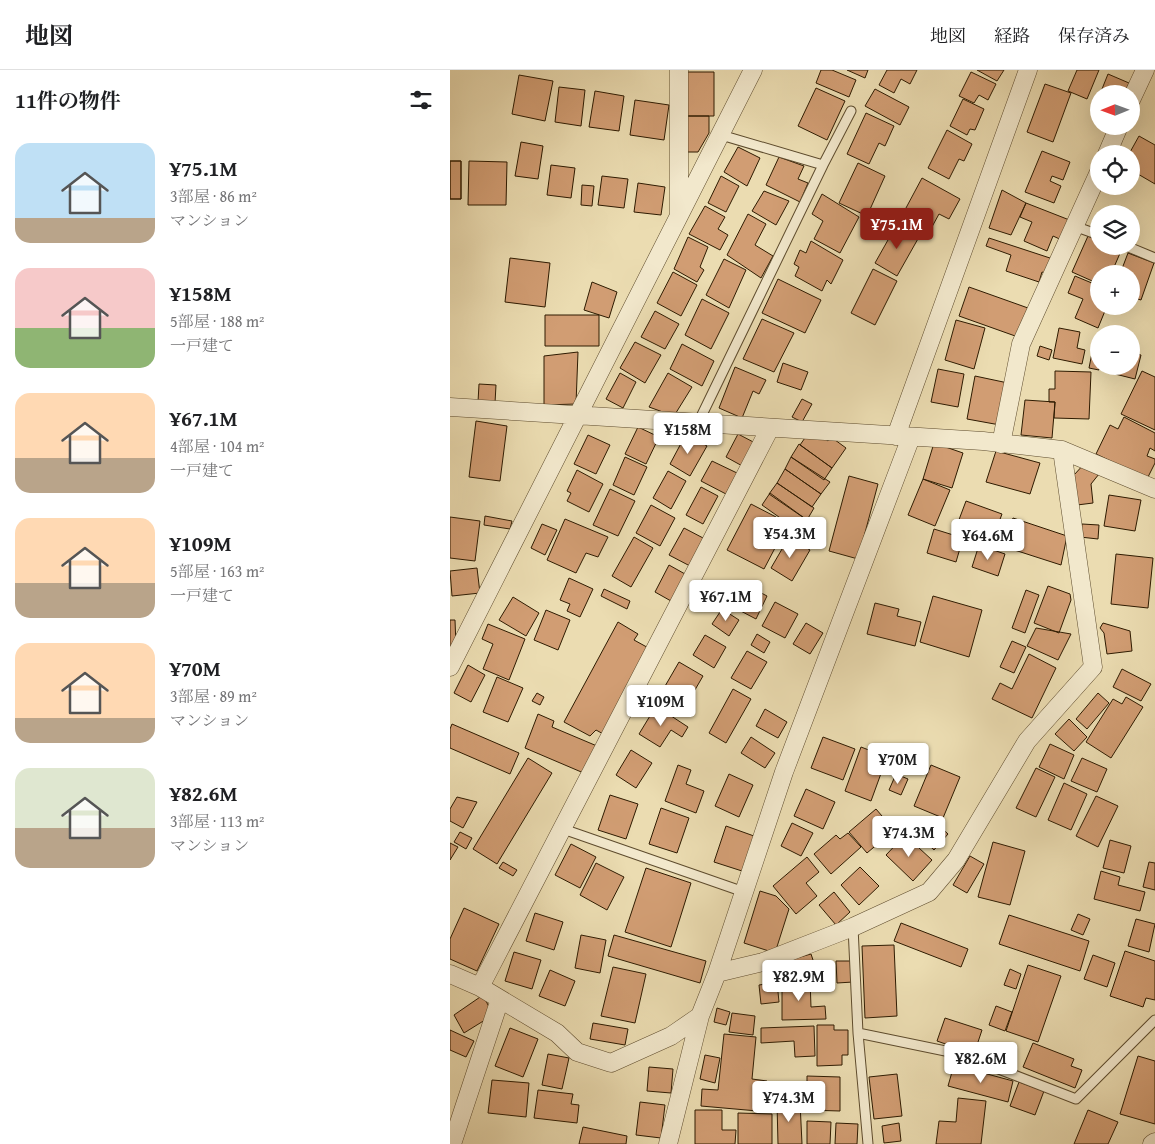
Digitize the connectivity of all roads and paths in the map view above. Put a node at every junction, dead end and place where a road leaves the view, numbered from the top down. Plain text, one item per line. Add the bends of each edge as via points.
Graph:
1 (679, 70) edge
2 (753, 70) edge
3 (1028, 70) edge
4 (1145, 70) edge
5 (1138, 85) edge
6 (851, 111) dead end
7 (721, 135) junction
8 (823, 165) junction
9 (1090, 191) edge
10 (679, 218) junction
11 (1074, 226) junction
12 (1090, 232) edge
13 (1140, 252) edge
14 (1155, 258) edge
15 (450, 407) edge
16 (578, 415) junction
17 (698, 424) junction
18 (770, 428) junction
19 (903, 437) junction
20 (1001, 444) junction
21 (1062, 450) junction
22 (1155, 489) edge
23 (450, 667) edge
24 (563, 829) junction
25 (744, 892) junction
26 (853, 927) junction
27 (716, 973) junction
28 (450, 974) edge
29 (480, 987) junction
30 (500, 999) junction
31 (700, 1016) junction
32 (1155, 1020) edge
33 (858, 1033) junction
34 (1155, 1142) edge
35 (452, 1144) edge
36 (668, 1144) edge
37 (868, 1144) edge
38 (1152, 1144) edge

1 - 10 street
2 - 7 street
3 - 19 street
4 - 5 street
6 - 8 lane
7 - 8 lane
7 - 10 street
8 - 17 lane
9 - 11 street
10 - 16 street
11 - 12 lane
11 - 20 street via 1021,344
13 - 14 lane
15 - 16 street
16 - 17 street
16 - 23 street
17 - 18 street
18 - 19 street
18 - 24 street
19 - 20 street
19 - 25 street
20 - 21 street
21 - 22 street
21 - 26 street via 1093,667 1027,741 956,860 929,892
24 - 25 lane
24 - 29 street
25 - 27 street
26 - 27 street via 762,962
26 - 33 lane
27 - 31 street
28 - 29 street
29 - 30 street
30 - 31 street via 557,1032 577,1052 611,1062 671,1036
30 - 35 street
31 - 36 street
32 - 33 lane via 1076,1099 960,1054
33 - 37 lane
34 - 38 street

